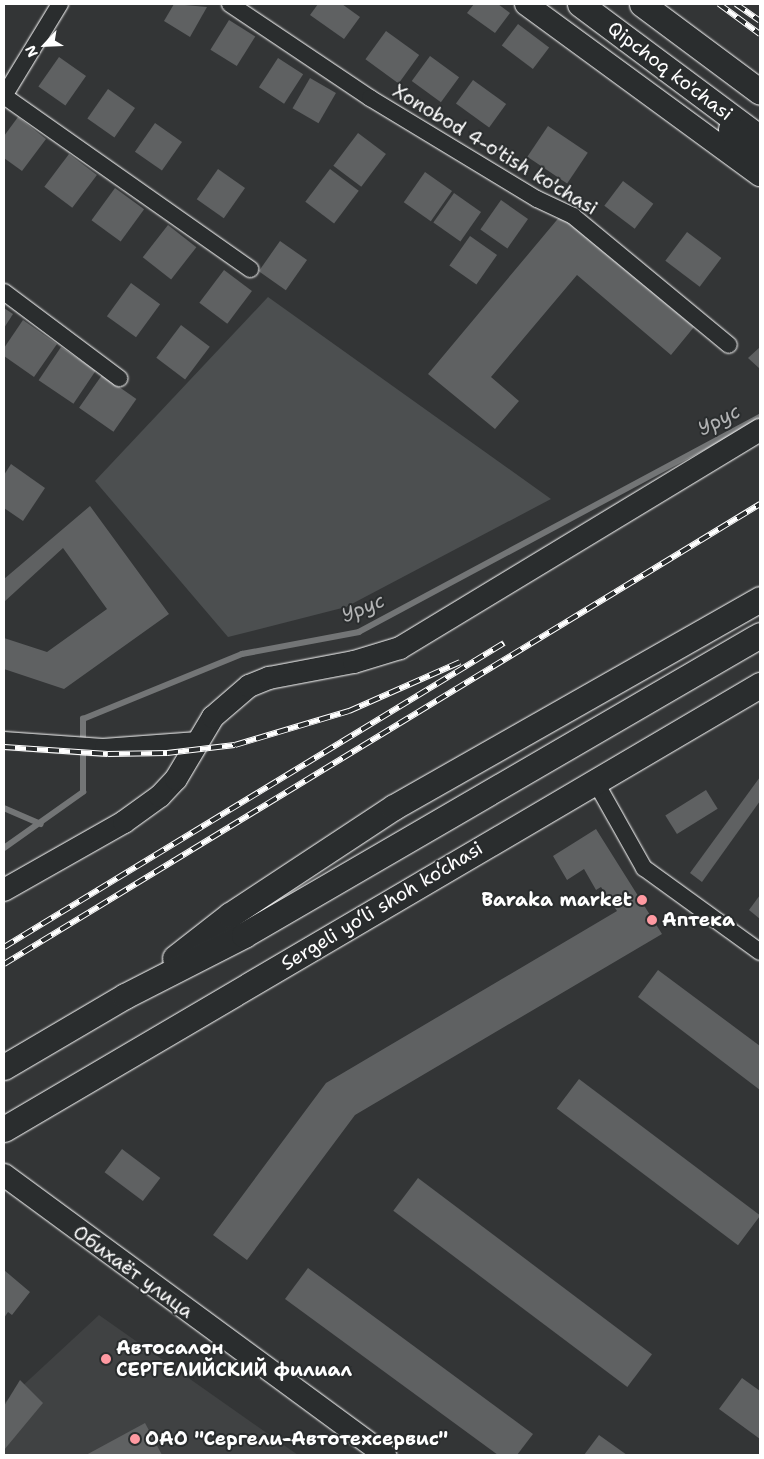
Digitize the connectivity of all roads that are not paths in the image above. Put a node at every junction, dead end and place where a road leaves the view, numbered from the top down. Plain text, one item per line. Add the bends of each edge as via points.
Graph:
1 (60, 4) edge
2 (230, 4) edge
3 (526, 4) edge
4 (580, 4) edge
5 (642, 4) edge
6 (760, 92) edge
7 (699, 94) junction
8 (4, 96) edge
9 (760, 138) edge
10 (760, 161) edge
11 (760, 175) edge
12 (250, 269) dead end
13 (4, 292) edge
14 (729, 345) dead end
15 (119, 378) dead end
16 (760, 430) edge
17 (760, 599) edge
18 (760, 635) edge
19 (760, 684) edge
20 (4, 740) edge
21 (198, 740) junction
22 (595, 780) junction
23 (4, 890) edge
24 (760, 952) edge
25 (125, 996) junction
26 (4, 1066) edge
27 (4, 1129) edge
28 (4, 1175) edge
29 (385, 1455) edge

1 - 8 street
2 - 14 street, Xonobod 4-o'tish ko'chasi via 370,98 537,199 573,216
3 - 11 street
4 - 7 main road, Qipchoq ko'chasi
5 - 6 main road, Qipchoq ko'chasi
7 - 9 main road, Qipchoq ko'chasi
7 - 10 main road
8 - 12 street
13 - 15 street
16 - 21 street via 400,648 362,660 269,678 249,686 223,706
17 - 25 main road via 394,807 230,915
18 - 25 main road via 244,935
19 - 22 main road, Sergeli yo‘li shoh ko‘chasi
20 - 21 street via 53,746 103,747
21 - 23 street via 176,779 142,810
22 - 24 street via 644,868
22 - 27 main road, Sergeli yo‘li shoh ko‘chasi
25 - 26 main road
28 - 29 street, Обихаёт улица

